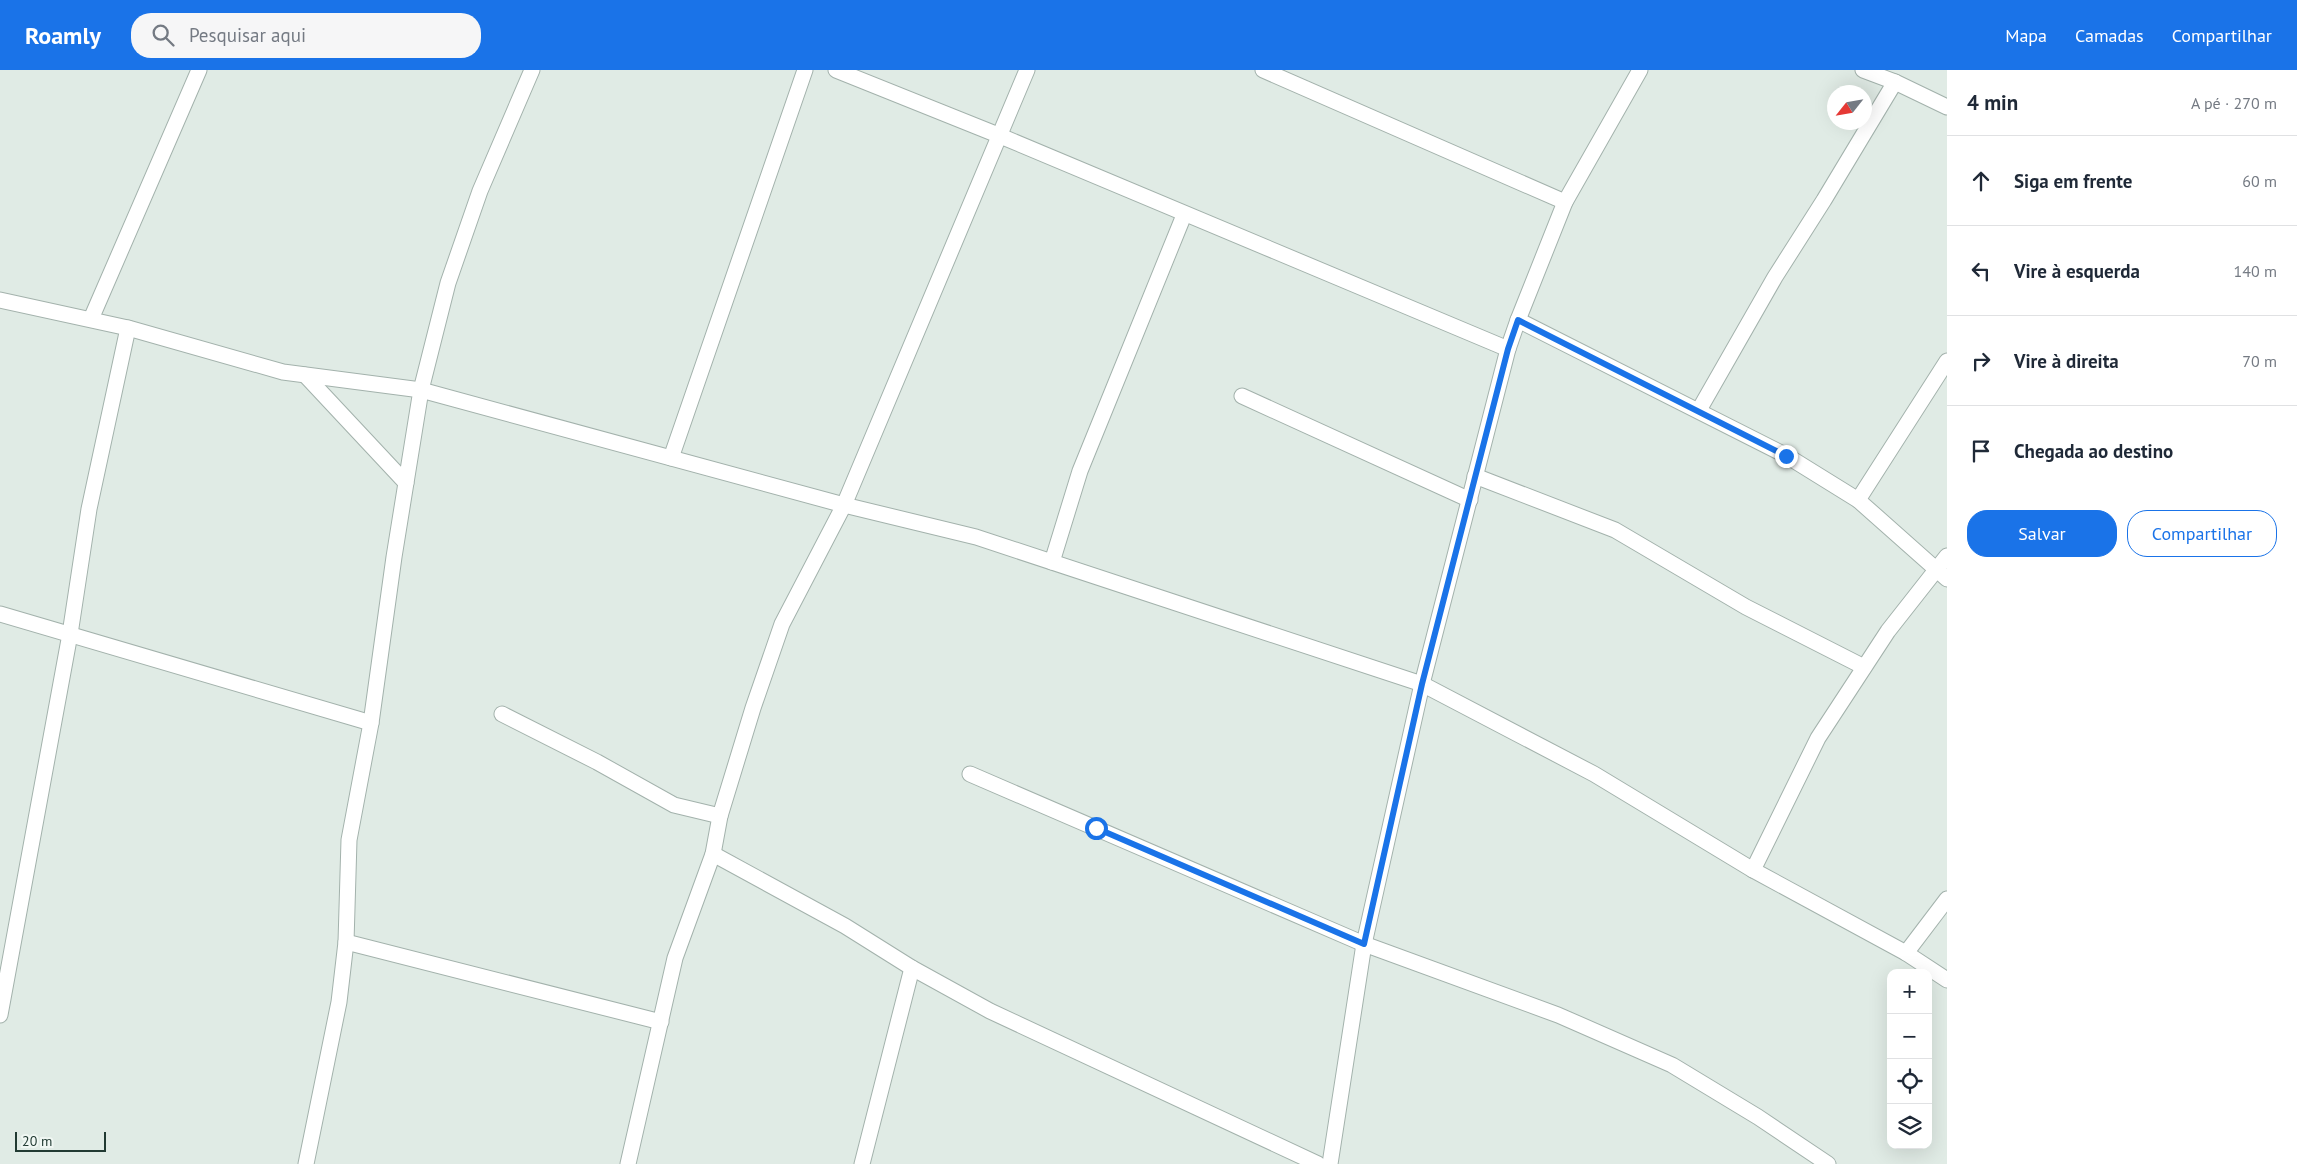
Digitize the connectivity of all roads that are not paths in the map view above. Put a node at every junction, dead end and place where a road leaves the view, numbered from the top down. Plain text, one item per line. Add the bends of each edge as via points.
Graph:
1 (200, 70) edge
2 (532, 70) edge
3 (805, 70) edge
4 (836, 70) edge
5 (1026, 70) edge
6 (1263, 70) edge
7 (1640, 70) edge
8 (1863, 70) edge
9 (1895, 82) junction
10 (1947, 106) edge
11 (998, 135) junction
12 (1566, 202) junction
13 (1184, 215) junction
14 (0, 300) edge
15 (91, 320) junction
16 (1518, 320) junction
17 (128, 328) junction
18 (1508, 349) junction
19 (1947, 361) edge
20 (305, 375) junction
21 (421, 390) junction
22 (1242, 396) dead end
23 (1699, 410) junction
24 (671, 458) junction
25 (1476, 476) junction
26 (406, 483) junction
27 (1470, 500) junction
28 (1858, 500) junction
29 (844, 505) junction
30 (1947, 556) edge
31 (1052, 562) junction
32 (1942, 574) edge
33 (0, 614) edge
34 (70, 634) junction
35 (1864, 667) junction
36 (1422, 684) junction
37 (502, 714) dead end
38 (371, 723) junction
39 (970, 774) dead end
40 (720, 816) junction
41 (713, 854) junction
42 (1753, 870) junction
43 (1947, 899) edge
44 (346, 942) junction
45 (1364, 944) junction
46 (1906, 953) junction
47 (912, 968) junction
48 (1947, 980) edge
49 (0, 1015) edge
50 (661, 1022) junction
51 (1813, 1159) edge
52 (306, 1164) edge
53 (628, 1164) edge
54 (862, 1164) edge
55 (1318, 1164) edge
56 (1330, 1164) edge
57 (1828, 1164) edge

1 - 15 street
2 - 21 street via 480,191 448,283
3 - 24 street
4 - 11 street
5 - 11 street
6 - 12 street
7 - 12 street
8 - 9 street
9 - 10 street
9 - 23 street via 1775,277
11 - 13 street
11 - 29 street
12 - 16 street
13 - 18 street
13 - 31 street via 1080,471
14 - 15 street
15 - 17 street
16 - 18 street
16 - 23 street
17 - 20 street via 283,372
17 - 34 street via 89,509
18 - 25 street
19 - 28 street
20 - 21 street
20 - 26 street
21 - 24 street
21 - 26 street
22 - 27 street
23 - 28 street via 1786,456
24 - 29 street
25 - 27 street
25 - 35 street via 1615,530 1746,607
26 - 38 street
27 - 36 street
28 - 32 street
29 - 31 street via 976,537
29 - 40 street via 782,624
30 - 32 street
31 - 36 street
32 - 35 street via 1888,631
33 - 34 street
34 - 38 street
34 - 49 street
35 - 42 street via 1818,738
36 - 42 street via 1594,774
36 - 45 street
37 - 40 street via 674,805
38 - 44 street via 349,840
39 - 45 street
40 - 41 street
41 - 47 street via 846,926
41 - 50 street via 675,958
42 - 46 street
43 - 46 street
44 - 50 street
44 - 52 street via 339,1002
45 - 51 street via 1558,1015 1672,1065
45 - 56 street
46 - 48 street
47 - 54 street
47 - 55 street via 990,1011
50 - 53 street
51 - 57 street

